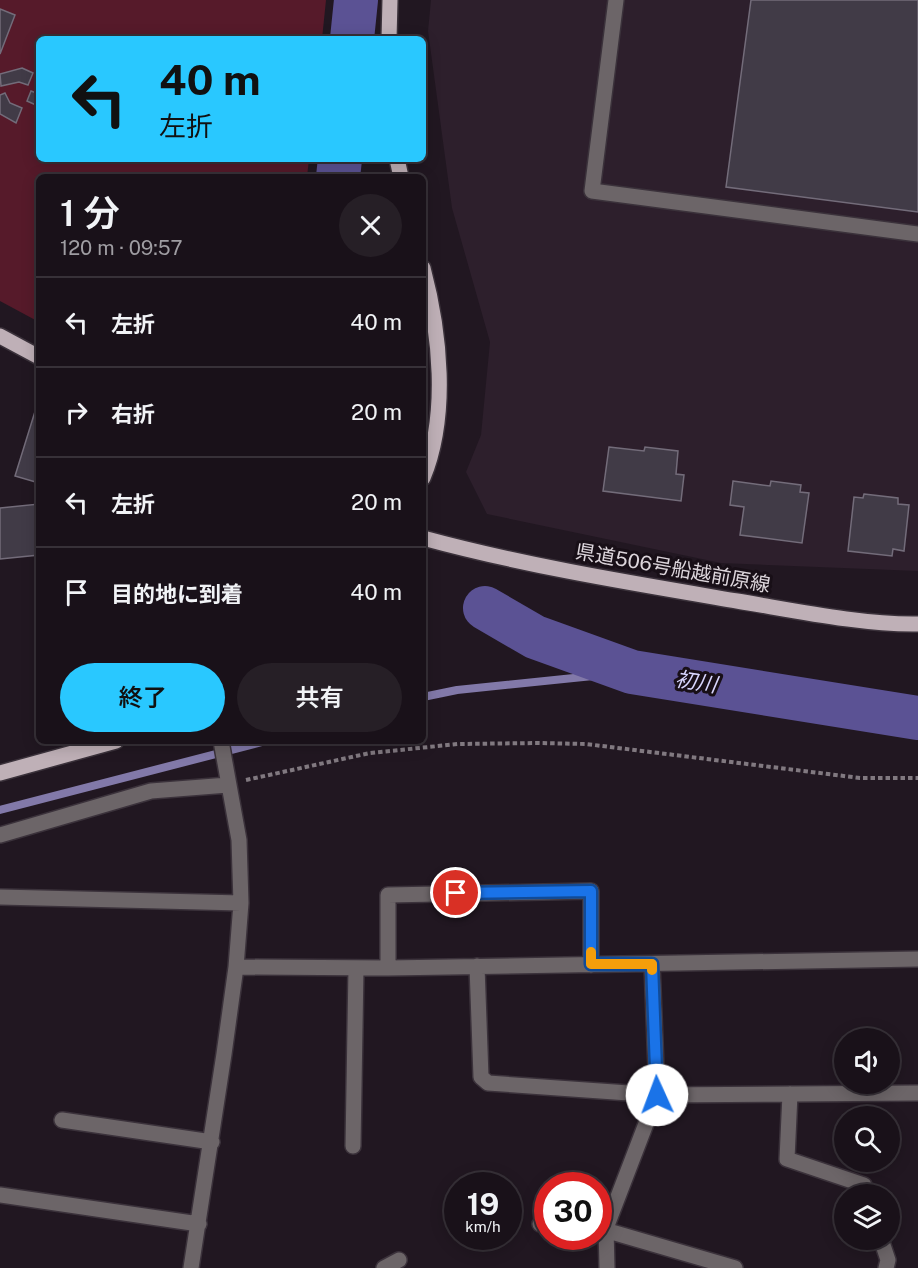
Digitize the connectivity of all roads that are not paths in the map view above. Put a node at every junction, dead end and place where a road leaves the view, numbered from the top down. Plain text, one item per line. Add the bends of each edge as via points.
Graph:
1 (390, 0) edge
2 (616, 0) edge
3 (389, 36) edge
4 (918, 234) edge
5 (426, 279) edge
6 (0, 336) edge
7 (36, 355) edge
8 (426, 465) edge
9 (426, 539) edge
10 (918, 624) edge
11 (105, 744) edge
12 (220, 744) edge
13 (0, 773) edge
14 (226, 780) junction
15 (0, 835) edge
16 (0, 897) edge
17 (241, 903) junction
18 (918, 958) edge
19 (591, 964) junction
20 (652, 964) junction
21 (477, 966) junction
22 (236, 967) junction
23 (356, 968) junction
24 (388, 968) junction
25 (918, 1093) edge
26 (790, 1094) junction
27 (657, 1095) junction
28 (62, 1120) dead end
29 (212, 1142) junction
30 (353, 1146) dead end
31 (861, 1184) edge
32 (0, 1195) edge
33 (612, 1204) edge
34 (199, 1224) junction
35 (612, 1231) edge
36 (605, 1250) edge
37 (885, 1250) edge
38 (399, 1260) dead end
39 (191, 1268) edge
40 (384, 1268) edge
41 (607, 1268) edge
42 (735, 1268) edge
43 (886, 1268) edge

1 - 3 main road
2 - 4 street via 592,191
5 - 8 main road via 439,351 438,413
6 - 7 main road
9 - 10 main road, 県道506号船越前原線 via 529,565 620,581 804,612
11 - 13 main road
12 - 14 street
14 - 15 street via 152,791
14 - 17 street via 239,840
16 - 17 street
17 - 22 street
18 - 20 street
19 - 20 street
19 - 21 street
19 - 24 street via 591,891 388,895
20 - 27 street
21 - 24 street
21 - 27 street via 481,1077 488,1083
22 - 23 street
22 - 29 street
23 - 24 street
23 - 30 street
25 - 26 street
26 - 27 street
26 - 31 street via 787,1159
27 - 33 street
28 - 29 street
29 - 34 street
32 - 34 street
34 - 39 street
35 - 42 street
36 - 41 street
37 - 43 street
38 - 40 street

